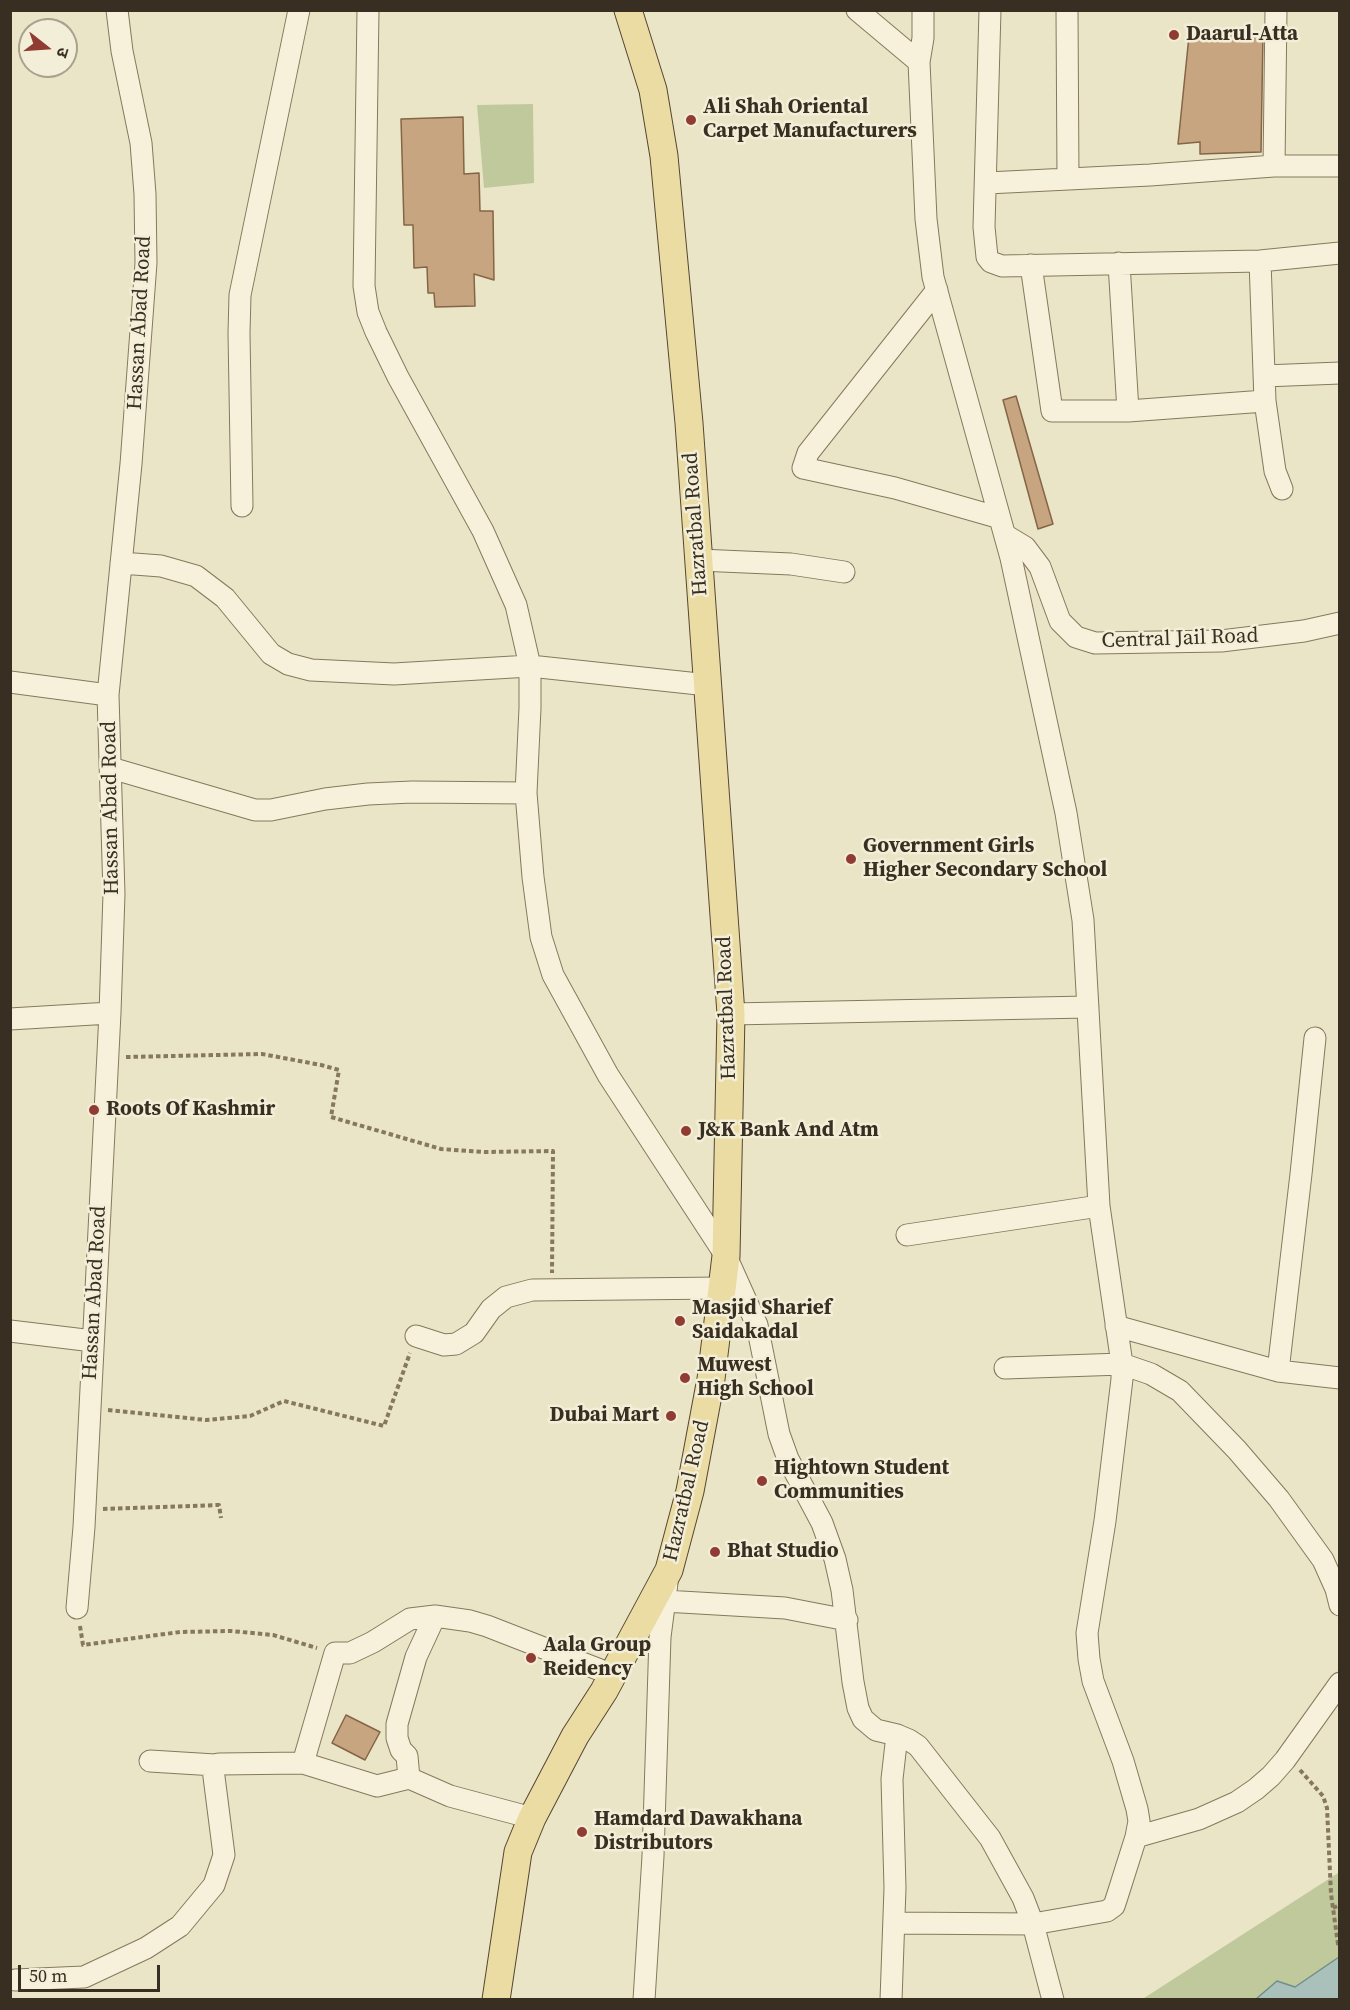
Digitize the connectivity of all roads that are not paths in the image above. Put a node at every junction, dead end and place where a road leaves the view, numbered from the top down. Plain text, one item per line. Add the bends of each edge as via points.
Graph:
1 (117, 10) edge
2 (299, 10) edge
3 (368, 10) edge
4 (628, 10) edge
5 (857, 10) edge
6 (923, 10) edge
7 (990, 10) edge
8 (1067, 10) edge
9 (1276, 10) edge
10 (919, 62) junction
11 (1275, 166) junction
12 (1340, 166) edge
13 (1068, 179) junction
14 (987, 183) junction
15 (1340, 253) edge
16 (1260, 261) junction
17 (1119, 263) junction
18 (1031, 265) junction
19 (937, 290) junction
20 (1340, 374) edge
21 (1264, 375) junction
22 (1265, 401) junction
23 (1128, 411) junction
24 (1282, 489) dead end
25 (242, 506) dead end
26 (1003, 526) junction
27 (699, 560) junction
28 (121, 563) junction
29 (844, 572) dead end
30 (1340, 623) edge
31 (530, 666) junction
32 (10, 682) edge
33 (708, 685) junction
34 (108, 695) junction
35 (111, 768) junction
36 (526, 793) junction
37 (1088, 1007) junction
38 (110, 1012) junction
39 (731, 1014) junction
40 (10, 1019) edge
41 (1314, 1038) dead end
42 (1099, 1206) junction
43 (907, 1235) dead end
44 (726, 1256) junction
45 (722, 1288) junction
46 (1116, 1326) junction
47 (10, 1332) edge
48 (416, 1336) road end
49 (93, 1341) junction
50 (1122, 1364) junction
51 (1005, 1368) dead end
52 (1278, 1371) junction
53 (1340, 1378) edge
54 (669, 1570) junction
55 (664, 1601) junction
56 (1340, 1605) edge
57 (77, 1608) road end
58 (435, 1616) junction
59 (847, 1620) junction
60 (613, 1676) junction
61 (1340, 1683) edge
62 (897, 1735) junction
63 (150, 1761) dead end
64 (303, 1763) junction
65 (216, 1765) junction
66 (409, 1778) junction
67 (532, 1818) junction
68 (1136, 1837) junction
69 (894, 1923) junction
70 (1033, 1924) junction
71 (15, 1980) dead end
72 (496, 2000) edge
73 (644, 2000) edge
74 (891, 2000) edge
75 (1053, 2000) edge

1 - 28 street, Hassan Abad Road via 141,143 146,263
2 - 25 street via 240,295
3 - 31 street via 364,286 368,312 398,377 483,531 516,605
4 - 27 main road, Hazratbal Road via 652,90 664,156
5 - 10 street
6 - 10 street
7 - 14 street
8 - 13 street
9 - 11 street
10 - 19 street via 926,219
11 - 12 street
11 - 13 street
13 - 14 street
14 - 18 street via 987,256 1002,266
15 - 16 street
16 - 17 street
16 - 21 street
17 - 18 street
17 - 23 street
18 - 23 street via 1052,411
19 - 26 street
19 - 26 street, Central Jail Road via 797,468 895,488
20 - 21 street
21 - 22 street
22 - 23 street
22 - 24 street via 1275,471
26 - 30 street, Central Jail Road via 1040,567 1060,621 1076,637 1095,643 1221,641
26 - 37 street via 1066,813 1083,920
27 - 29 street via 791,564
27 - 33 main road, Hazratbal Road
28 - 31 street via 161,566 195,576 225,598 271,654 311,670 394,674
28 - 34 street, Hassan Abad Road
31 - 33 street
31 - 36 street
32 - 34 street
33 - 39 main road, Hazratbal Road
34 - 35 street, Hassan Abad Road
35 - 36 street via 255,810 368,794
35 - 38 street, Hassan Abad Road via 114,894
36 - 44 street via 538,913 553,975 608,1075
37 - 39 street
37 - 42 street
38 - 40 street
38 - 49 street, Hassan Abad Road
39 - 44 main road, Hazratbal Road
41 - 52 street
42 - 43 street
42 - 46 street
44 - 45 main road, Hazratbal Road
44 - 59 street via 757,1325 778,1434 822,1523 835,1559
45 - 48 street via 532,1290 506,1296 474,1333 456,1344 444,1345
45 - 54 main road, Hazratbal Road via 711,1379 690,1491
46 - 50 street
46 - 52 street
47 - 49 street
49 - 57 street, Hassan Abad Road
50 - 51 street
50 - 56 street via 1151,1374 1180,1391 1237,1450 1323,1560
50 - 68 street via 1105,1521 1087,1633 1093,1681 1137,1809
52 - 53 street
54 - 55 street
54 - 60 main road, Hazratbal Road
55 - 59 street via 785,1608
55 - 73 street
58 - 60 street via 487,1626
58 - 64 street via 410,1619 350,1653 335,1653
58 - 66 street via 416,1657 397,1724 397,1738 407,1756
59 - 62 street via 858,1708 870,1726
60 - 67 main road, Hazratbal Road via 575,1736
61 - 68 street via 1285,1760 1237,1802 1199,1819
62 - 69 street via 892,1779
62 - 70 street via 918,1746 990,1839
63 - 65 street
64 - 65 street
64 - 66 street via 377,1786
65 - 71 street via 213,1769 224,1855 221,1869 214,1885 180,1926 147,1948 84,1977
66 - 67 street via 450,1796
67 - 72 main road, Hazratbal Road via 518,1852
68 - 70 street via 1114,1906 1107,1911
69 - 70 street
69 - 74 street
70 - 75 street

